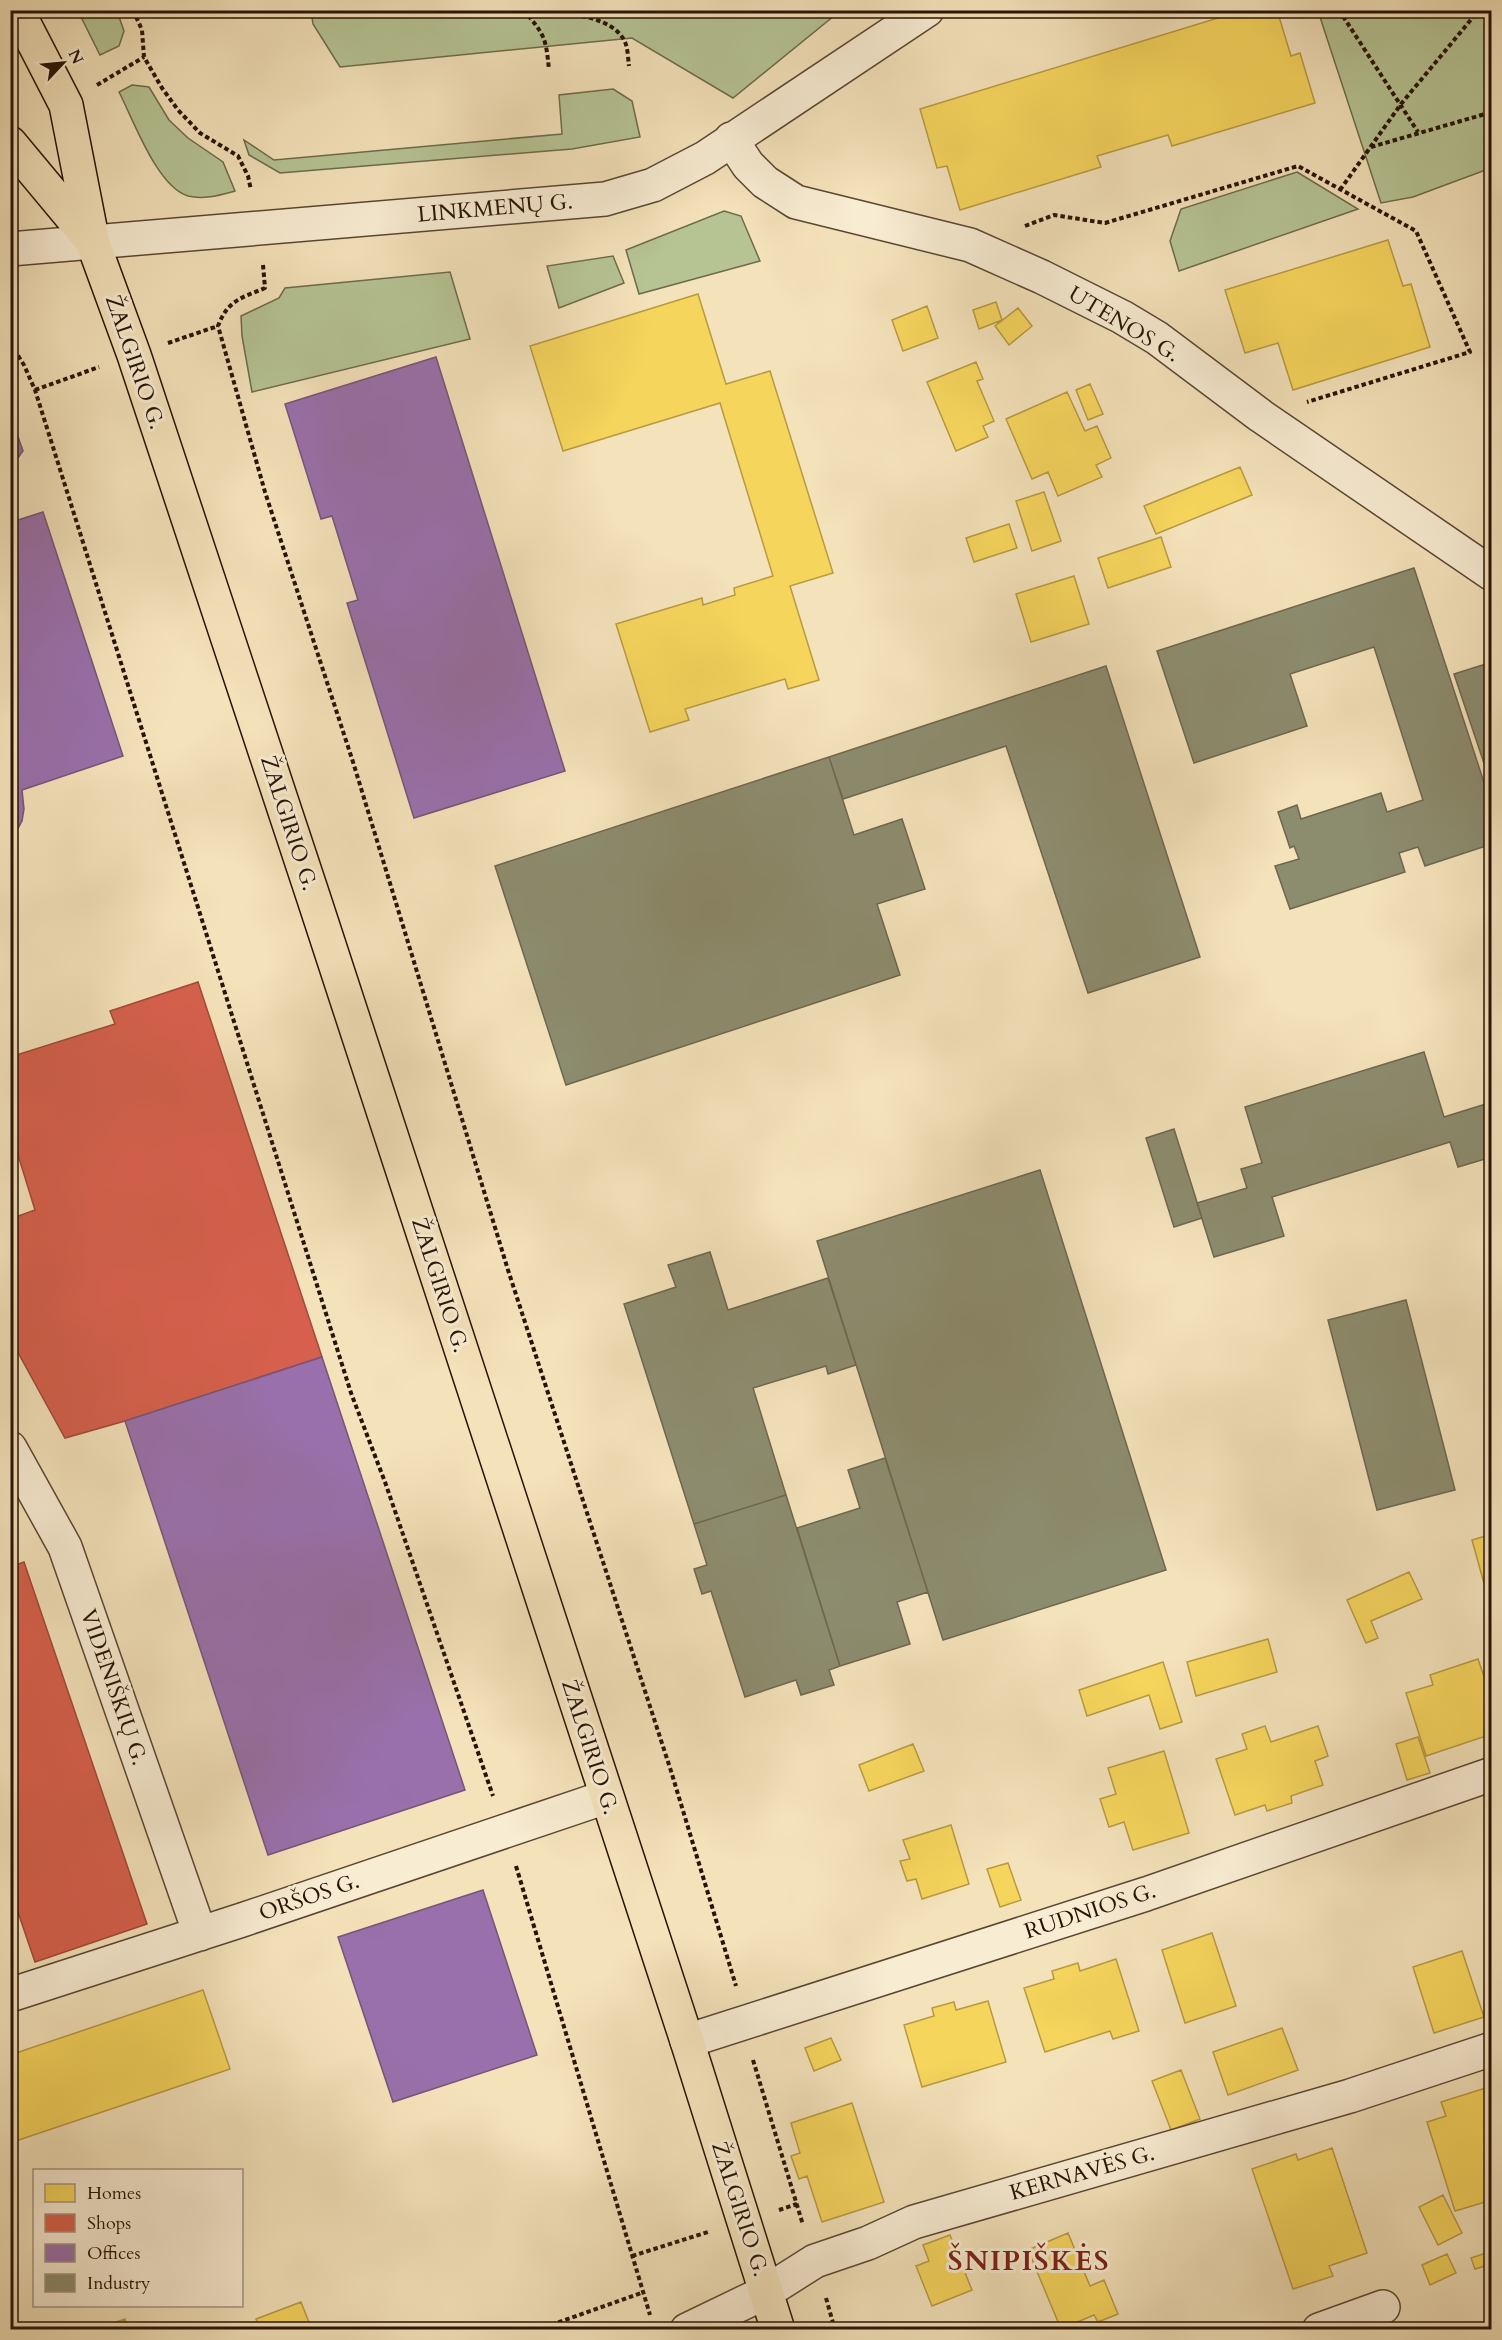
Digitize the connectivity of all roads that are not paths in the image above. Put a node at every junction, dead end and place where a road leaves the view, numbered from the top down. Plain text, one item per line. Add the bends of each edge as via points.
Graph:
1 (17, 10) edge
2 (927, 10) edge
3 (731, 140) junction
4 (10, 143) edge
5 (93, 243) junction
6 (10, 249) edge
7 (1491, 574) edge
8 (10, 1448) edge
9 (1491, 1774) edge
10 (606, 1797) junction
11 (200, 1934) junction
12 (10, 1995) edge
13 (687, 2041) junction
14 (1491, 2049) edge
15 (766, 2292) junction
16 (1383, 2307) dead end
17 (687, 2330) edge
18 (778, 2330) edge
19 (1319, 2330) edge

1 - 5 main road, ŽALGIRIO G. via 66,105
2 - 3 street, LINKMENŲ G.
3 - 5 street, LINKMENŲ G. via 653,185 605,199
3 - 7 street, UTENOS G. via 765,182 796,202 970,245 1130,322
4 - 5 main road, ŽALGIRIO G.
5 - 6 street, LINKMENŲ G.
5 - 10 main road, ŽALGIRIO G. via 134,355
8 - 11 street, VIDENIŠKIŲ G. via 65,1547
9 - 13 street, RUDNIOS G. via 1146,1894
10 - 11 street, ORŠOS G.
10 - 13 main road, ŽALGIRIO G.
11 - 12 street, ORŠOS G.
13 - 15 main road, ŽALGIRIO G.
14 - 15 street, KERNAVĖS G. via 1350,2096 914,2222 815,2261
15 - 17 street, KERNAVĖS G.
15 - 18 main road, ŽALGIRIO G.
16 - 19 street

